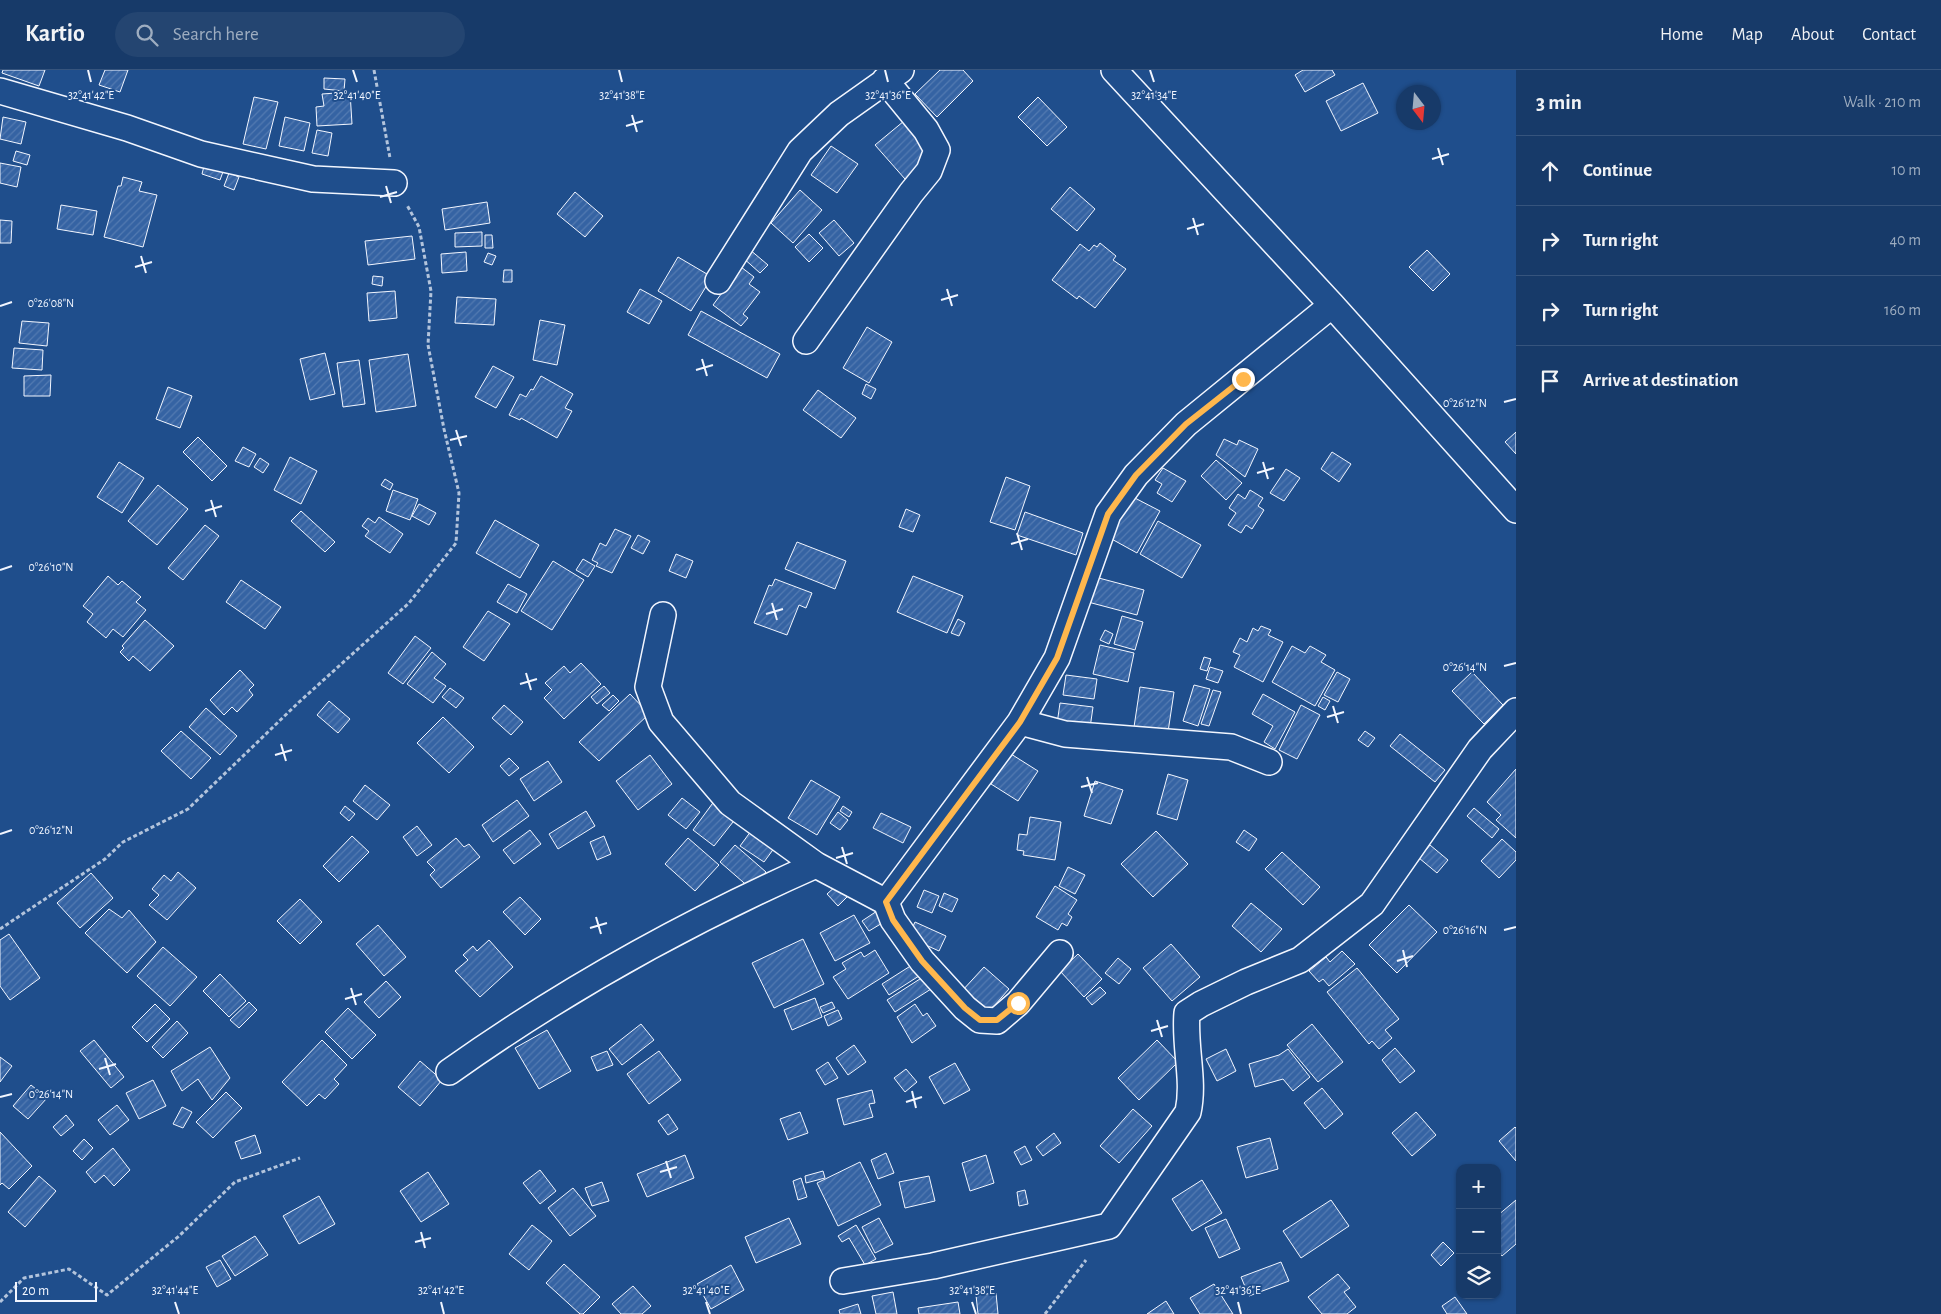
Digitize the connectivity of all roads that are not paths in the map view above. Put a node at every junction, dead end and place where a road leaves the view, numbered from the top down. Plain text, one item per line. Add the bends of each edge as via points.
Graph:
1 (1114, 70) edge
2 (893, 75) edge
3 (0, 91) edge
4 (394, 182) road end
5 (718, 281) dead end
6 (1332, 305) junction
7 (806, 341) dead end
8 (1516, 510) edge
9 (663, 615) dead end
10 (1516, 712) edge
11 (1020, 722) junction
12 (1269, 762) dead end
13 (816, 865) junction
14 (886, 902) junction
15 (1060, 953) dead end
16 (449, 1072) dead end
17 (843, 1281) dead end

1 - 6 street
2 - 5 street via 839,114 800,151
2 - 7 street via 937,150 930,171
3 - 4 street via 201,154 313,179
6 - 8 street
6 - 11 street via 1186,424 1136,475 1108,514 1057,658
9 - 13 street via 648,687 662,722 730,803
10 - 17 street via 1480,749 1372,904 1300,960 1246,982 1187,1013 1185,1032 1192,1094 1188,1112 1109,1226 932,1266
11 - 12 street via 1065,734 1231,747
11 - 14 street
13 - 14 street
13 - 16 street via 678,930 511,1028
14 - 15 street via 893,920 922,961 980,1020 997,1020 1004,1015

